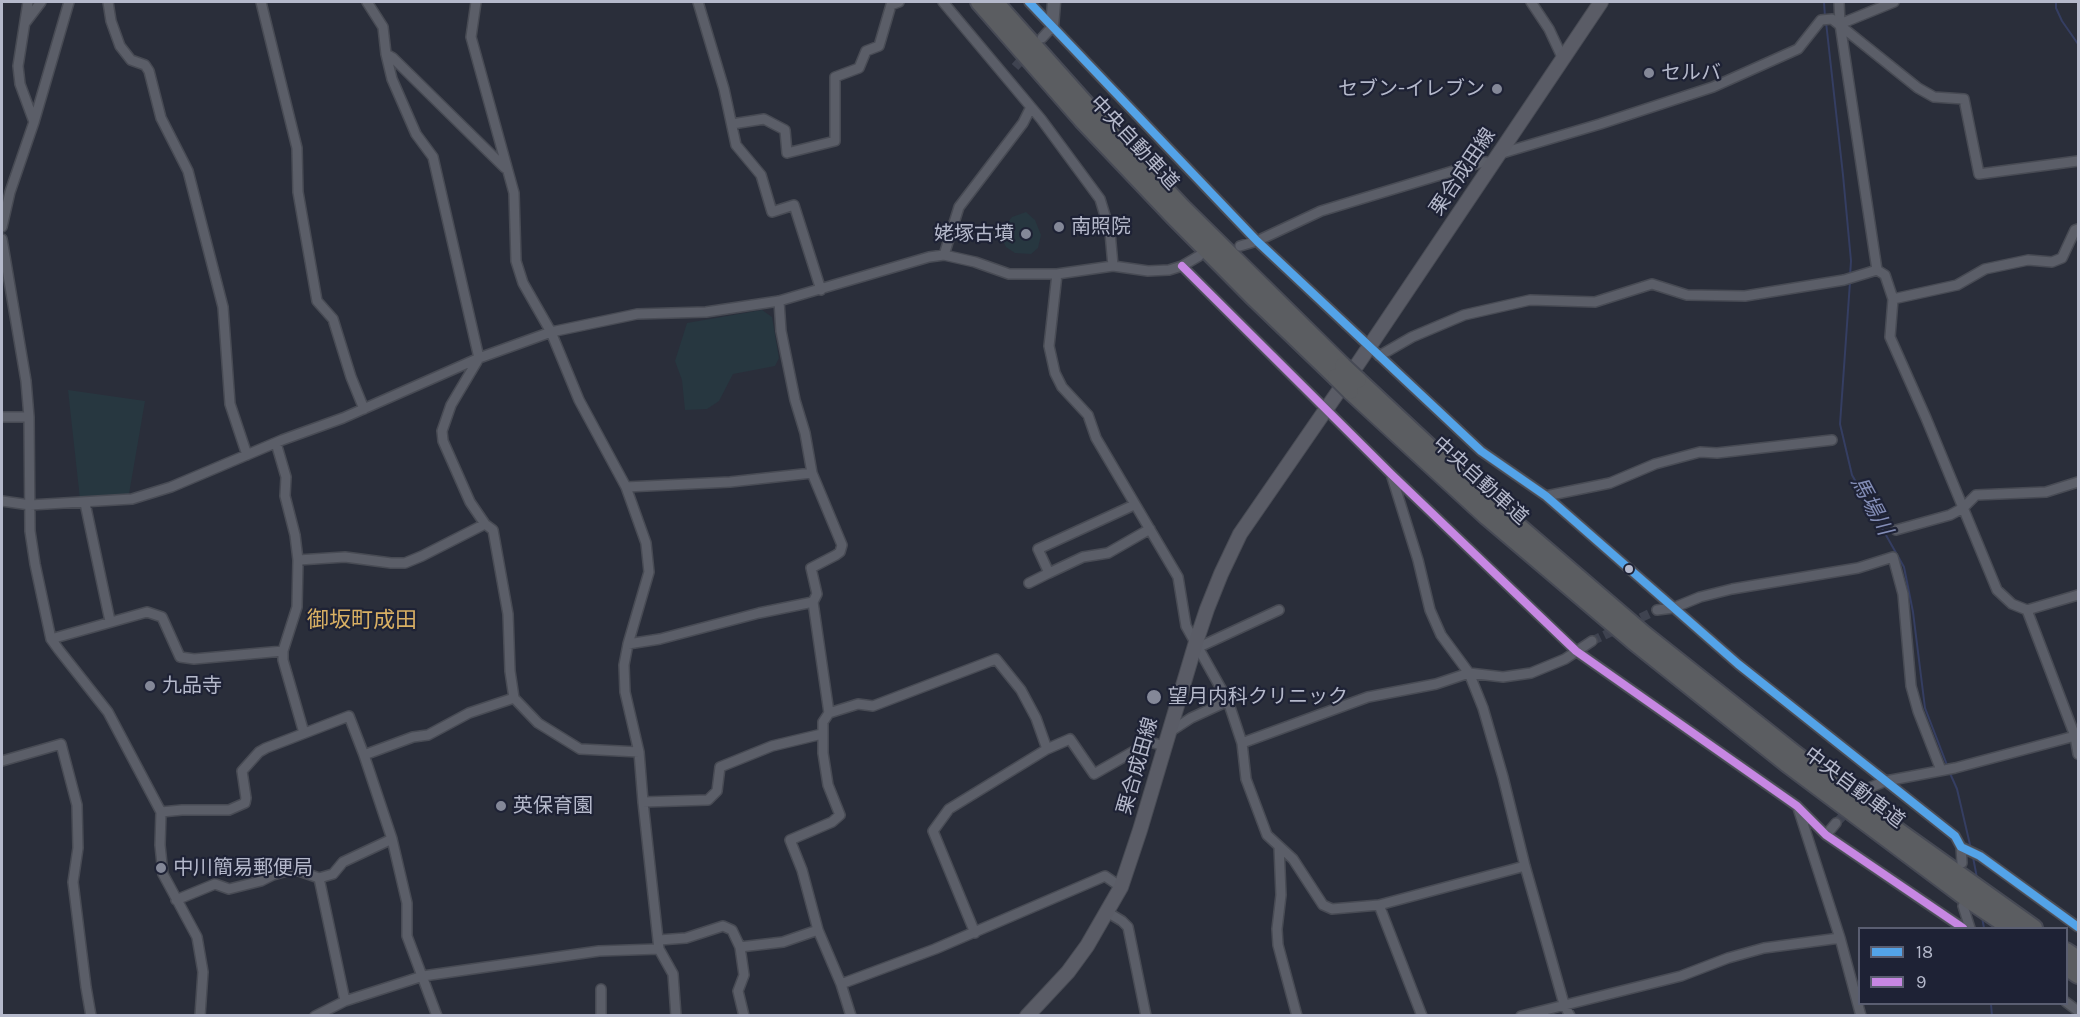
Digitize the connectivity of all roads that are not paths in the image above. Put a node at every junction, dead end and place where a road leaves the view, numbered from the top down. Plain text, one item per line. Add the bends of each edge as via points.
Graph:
1 (28, 2) edge
2 (41, 2) edge
3 (69, 2) edge
4 (108, 2) edge
5 (261, 2) edge
6 (367, 2) edge
7 (476, 2) edge
8 (698, 2) edge
9 (899, 2) edge
10 (943, 2) edge
11 (979, 2) edge
12 (996, 2) edge
13 (1029, 2) edge
14 (1054, 2) edge
15 (1531, 2) edge
16 (1601, 2) edge
17 (1839, 2) edge
18 (1894, 2) edge
19 (1836, 22) junction
20 (25, 23) junction
21 (1052, 27) junction
22 (1042, 38) dead end
23 (386, 54) junction
24 (1563, 58) junction
25 (1015, 68) tunnel mouth
26 (1007, 77) junction
27 (1031, 107) junction
28 (34, 122) junction
29 (732, 124) junction
30 (1496, 158) junction
31 (2079, 160) edge
32 (507, 169) junction
33 (2, 227) edge
34 (2079, 229) edge
35 (2, 239) edge
36 (1257, 241) junction
37 (1240, 246) dead end
38 (944, 255) junction
39 (1199, 256) dead end
40 (1113, 266) junction
41 (1182, 266) junction
42 (1877, 270) junction
43 (1057, 274) junction
44 (821, 290) junction
45 (1893, 299) junction
46 (778, 301) junction
47 (551, 332) junction
48 (1374, 351) junction
49 (479, 358) junction
50 (1347, 378) junction
51 (1327, 408) junction
52 (364, 409) junction
53 (2, 417) edge
54 (29, 417) junction
55 (1832, 440) dead end
56 (276, 443) junction
57 (247, 455) junction
58 (812, 473) junction
59 (1391, 474) junction
60 (2079, 482) edge
61 (626, 487) junction
62 (1546, 496) junction
63 (2, 501) edge
64 (85, 503) junction
65 (30, 505) junction
66 (1134, 505) junction
67 (1963, 508) junction
68 (485, 524) junction
69 (1150, 529) junction
70 (1896, 530) dead end
71 (298, 560) junction
72 (1049, 573) junction
73 (1029, 583) dead end
74 (2079, 595) edge
75 (813, 602) junction
76 (1673, 608) junction
77 (1279, 610) dead end
78 (1657, 610) tunnel mouth
79 (2026, 610) junction
80 (110, 621) junction
81 (51, 639) junction
82 (1592, 641) tunnel mouth
83 (628, 644) junction
84 (1197, 645) junction
85 (283, 651) junction
86 (1576, 651) junction
87 (1468, 673) junction
88 (514, 698) junction
89 (1228, 701) junction
90 (829, 713) junction
91 (304, 732) junction
92 (822, 734) junction
93 (2075, 736) junction
94 (1166, 740) junction
95 (1242, 743) junction
96 (1047, 749) junction
97 (639, 752) junction
98 (364, 754) junction
99 (2079, 754) edge
100 (2, 761) edge
101 (1946, 769) junction
102 (1886, 782) junction
103 (1871, 787) tunnel mouth
104 (642, 802) junction
105 (1797, 806) junction
106 (161, 812) junction
107 (1836, 823) tunnel mouth
108 (1826, 835) junction
109 (392, 839) junction
110 (1279, 846) junction
111 (1964, 848) junction
112 (1962, 863) dead end
113 (1525, 866) junction
114 (320, 878) junction
115 (1121, 887) junction
116 (176, 900) junction
117 (1966, 903) junction
118 (1379, 905) junction
119 (1990, 906) junction
120 (1107, 912) junction
121 (1962, 927) edge
122 (1970, 927) edge
123 (2010, 927) edge
124 (2032, 927) edge
125 (2079, 927) edge
126 (818, 930) junction
127 (975, 933) junction
128 (1840, 938) junction
129 (659, 944) junction
130 (740, 947) junction
131 (423, 976) junction
132 (841, 984) junction
133 (601, 989) dead end
134 (345, 1001) junction
135 (1564, 1004) junction
136 (1858, 1005) edge
137 (91, 1016) edge
138 (200, 1016) edge
139 (315, 1016) edge
140 (437, 1016) edge
141 (601, 1016) edge
142 (676, 1016) edge
143 (744, 1016) edge
144 (851, 1016) edge
145 (1028, 1016) edge
146 (1146, 1016) edge
147 (1297, 1016) edge
148 (1422, 1016) edge
149 (1521, 1016) edge
150 (1570, 1016) edge

1 - 20 street
2 - 20 street
3 - 28 street
4 - 57 street via 120,46 131,60 145,65 149,71 161,118 188,171 223,307 230,404
5 - 52 street via 297,148 298,192 317,301 333,319
6 - 23 street via 383,27
7 - 32 street via 471,37
8 - 29 street
9 - 29 street via 891,5 879,46 866,51 859,68 835,77 835,141 787,153 785,130 764,119
10 - 26 street
11 - 50 highway, 中央自動車道 via 1174,217 1251,295
12 - 50 highway, 中央自動車道 via 1093,112
13 - 21 street
14 - 21 street
15 - 24 street via 1550,29
16 - 24 main road, 栗合成田線
17 - 19 street
18 - 19 street
19 - 30 street via 1821,20 1798,49 1713,87
19 - 31 street via 1918,88 1934,97 1964,99 1979,174
19 - 42 street
20 - 28 street via 18,66 20,84
21 - 22 street
21 - 36 street
23 - 32 street
23 - 49 street via 392,79 416,134 433,157
24 - 30 main road, 栗合成田線
25 - 26 street
26 - 27 street
27 - 38 street via 959,207
27 - 40 street via 1100,199 1110,232
28 - 33 street
29 - 44 street via 736,145 761,175 772,212 794,206
30 - 36 street via 1321,211
30 - 48 main road, 栗合成田線
32 - 47 street via 514,194 516,261 523,283
34 - 45 street via 2062,258 2052,262 2028,260 1984,268 1957,285
35 - 54 street
36 - 37 street
36 - 48 street
38 - 43 street via 1009,274
38 - 44 street
39 - 41 street
40 - 41 street via 1148,271
40 - 43 street
41 - 51 street
42 - 45 street via 1885,275
42 - 48 street via 1844,280 1745,296 1688,295 1652,284 1595,302 1530,300 1464,315
43 - 66 street via 1049,346 1055,373 1062,387 1088,415 1096,438
44 - 46 street
45 - 67 street via 1890,337
46 - 47 street via 706,312 637,314
46 - 58 street
47 - 49 street
47 - 61 street via 579,400
48 - 50 main road, 栗合成田線
48 - 62 street via 1481,451
49 - 52 street
49 - 68 street via 451,405 442,431 470,502
50 - 51 main road, 栗合成田線
50 - 117 highway, 中央自動車道 via 1487,517 1607,619
50 - 119 highway, 中央自動車道 via 1644,634 1794,753 1967,881
51 - 59 street
51 - 84 main road, 栗合成田線 via 1240,534 1207,609
52 - 56 street
53 - 54 street
54 - 65 street
55 - 62 street via 1700,452 1655,464 1610,483
56 - 57 street
56 - 71 street via 286,477 285,496
57 - 64 street via 132,499
58 - 61 street
58 - 75 street via 842,545 836,555 811,568 817,594
59 - 86 street
59 - 87 street via 1430,610
60 - 67 street via 2046,492 1976,495
61 - 83 street via 646,543 649,572
62 - 76 street
63 - 65 street
64 - 65 street
64 - 80 street
65 - 81 street via 34,564
66 - 69 street
66 - 72 street via 1038,549
67 - 70 street
67 - 79 street via 1997,590 2012,604
68 - 71 street via 405,562 345,557
68 - 88 street via 493,530 508,614
69 - 72 street via 1108,553 1083,557
69 - 84 street via 1178,577 1186,626
71 - 85 street via 297,607
72 - 73 street
74 - 79 street
75 - 83 street
75 - 90 street
76 - 78 street
76 - 101 street via 1732,589 1858,568 1893,557 1903,594 1911,686 1918,711
76 - 102 street
77 - 84 street
79 - 93 street
80 - 81 street
80 - 85 street via 147,612 162,617 180,657
81 - 106 street via 108,712
82 - 86 street
83 - 97 street via 625,692
84 - 89 street
84 - 94 main road, 栗合成田線
85 - 91 street
86 - 87 street via 1531,673
86 - 105 street
87 - 95 street via 1436,684 1368,697
87 - 113 street via 1483,708
88 - 97 street via 538,723 580,748
88 - 98 street via 469,713 428,735
89 - 94 street via 1191,718
89 - 95 street
90 - 92 street
90 - 96 street via 858,704 873,706 996,659 1021,690
91 - 98 street via 349,716
91 - 106 street via 259,752 242,771 245,803 229,810
92 - 104 street via 772,746 720,767 717,791 708,800
92 - 126 street via 828,784 840,815 790,840
93 - 99 street
93 - 101 street
94 - 96 street via 1150,742 1094,774 1070,739
94 - 115 main road, 栗合成田線
95 - 110 street via 1246,779 1259,817 1267,835
96 - 127 street via 949,809 933,831
97 - 104 street
98 - 109 street
100 - 137 street via 61,744 78,805 73,882
101 - 102 street
102 - 103 street
102 - 111 street
104 - 129 street
105 - 108 street
105 - 128 street
106 - 116 street via 164,874
107 - 108 street
108 - 121 street
109 - 114 street via 343,862 333,873
109 - 131 street via 407,903 407,936
110 - 118 street via 1293,859 1323,905 1332,909
110 - 147 street via 1282,869 1278,945
111 - 112 street
111 - 125 street
113 - 118 street
113 - 135 street
114 - 116 street via 286,871 230,889 215,884
114 - 134 street
115 - 120 main road, 栗合成田線
115 - 127 street via 1105,876
116 - 138 street via 197,937 203,972
117 - 119 highway, 中央自動車道
117 - 122 street
118 - 148 street
119 - 123 highway, 中央自動車道
119 - 124 highway, 中央自動車道
120 - 145 main road, 栗合成田線 via 1068,972
120 - 146 street via 1128,927
126 - 130 street via 783,942
126 - 132 street
127 - 132 street
128 - 135 street via 1764,948 1681,976
128 - 136 street
129 - 130 street via 723,926 732,930
129 - 131 street
129 - 142 street via 673,974
130 - 143 street via 744,975 738,991
131 - 134 street
131 - 140 street
132 - 144 street
133 - 141 street
134 - 139 street
135 - 149 street
135 - 150 street

